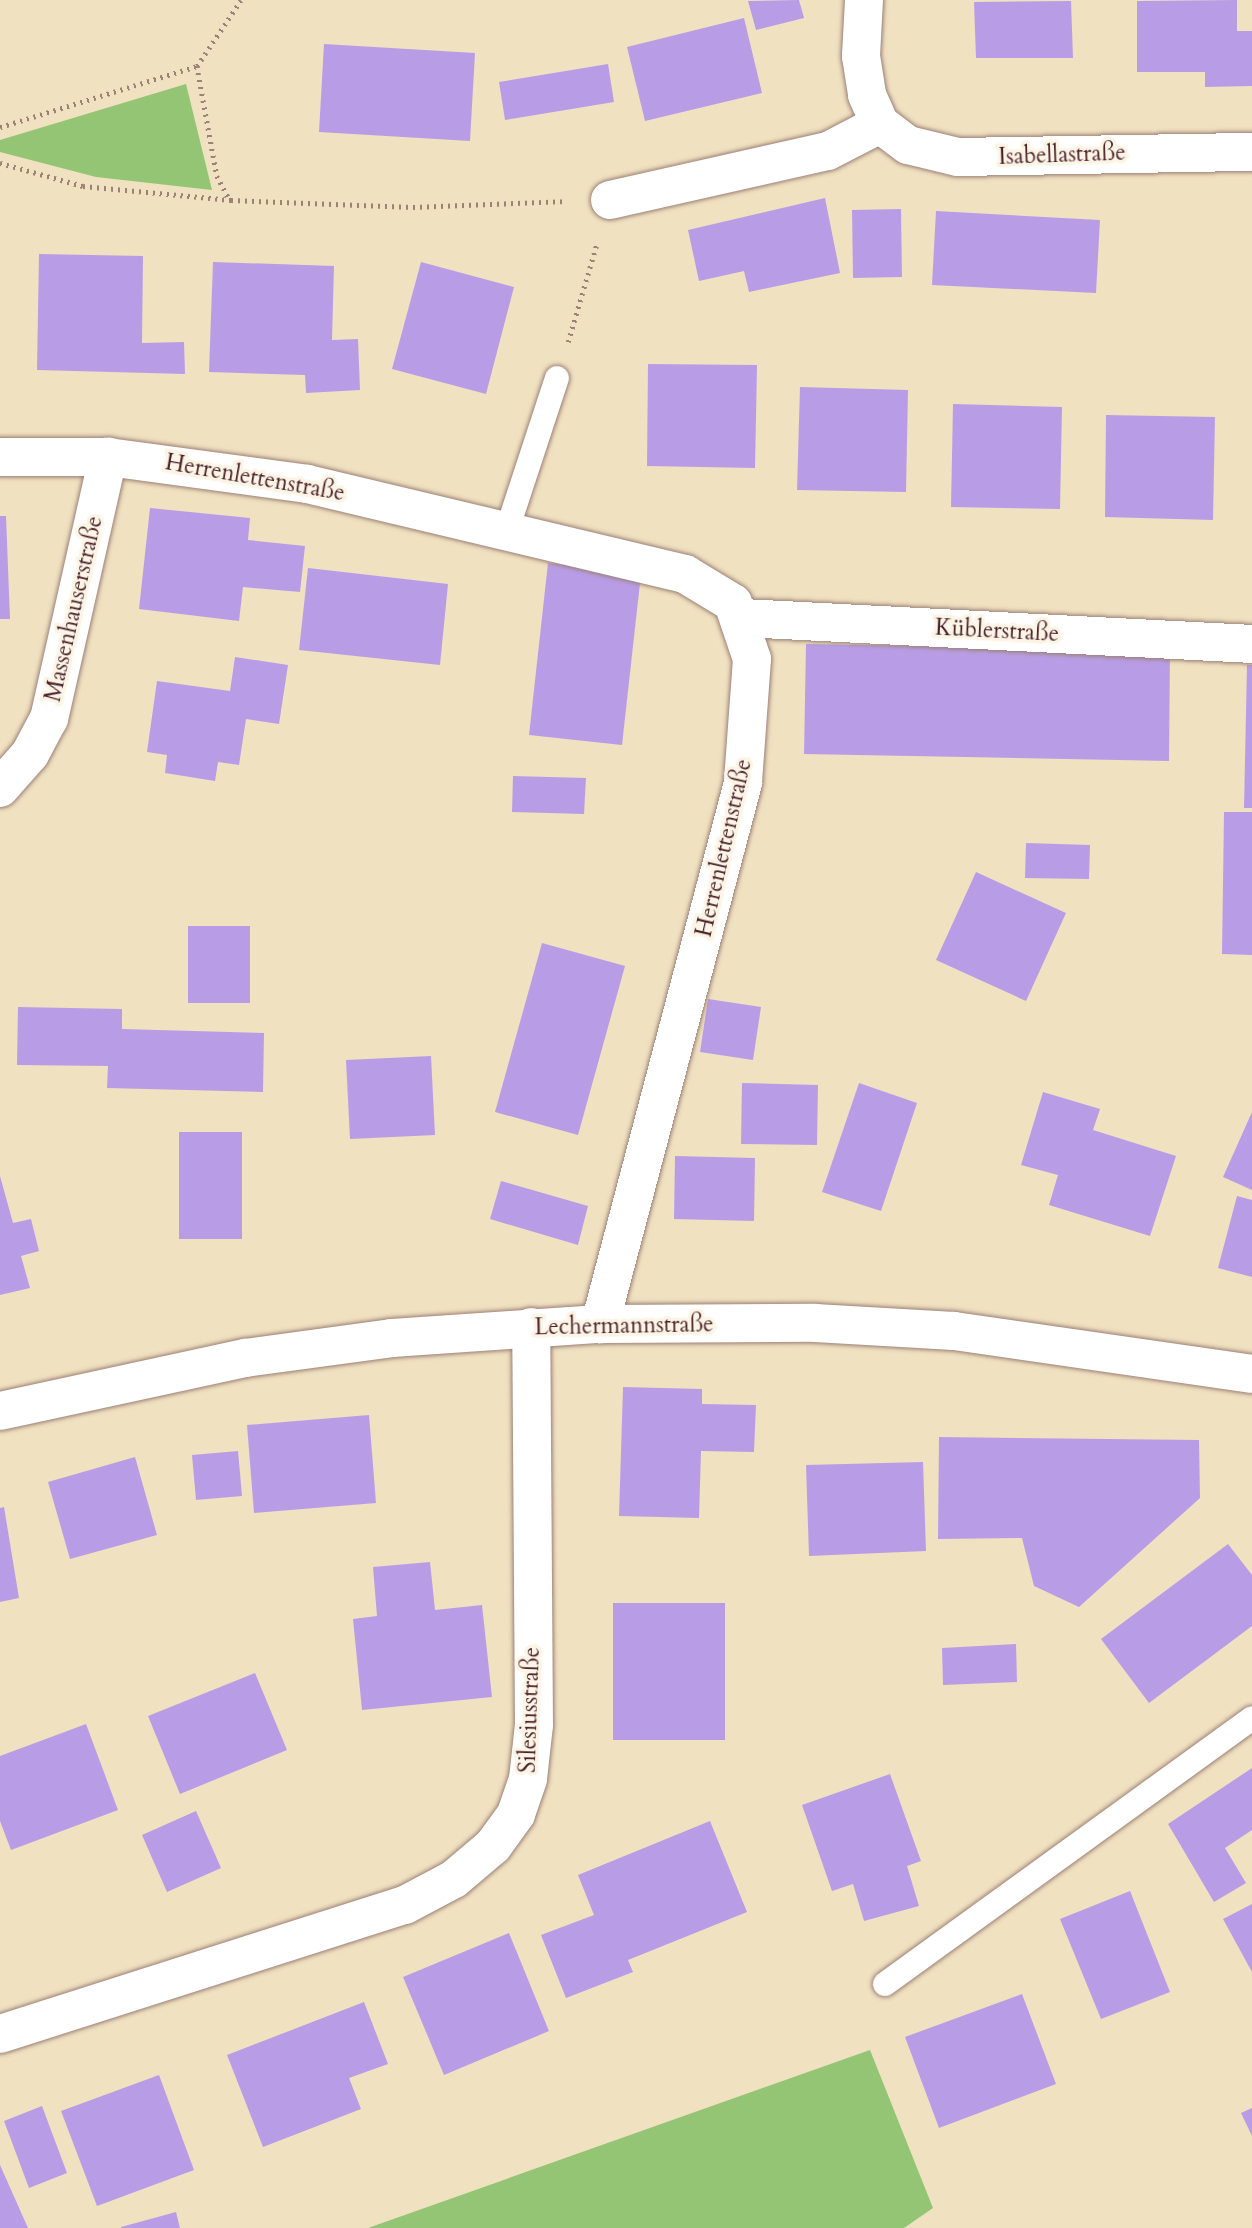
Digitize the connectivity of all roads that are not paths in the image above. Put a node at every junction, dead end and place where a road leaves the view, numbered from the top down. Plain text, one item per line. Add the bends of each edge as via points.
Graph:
1 (864, 0) edge
2 (880, 124) junction
3 (1252, 152) edge
4 (610, 200) road end
5 (557, 378) road end
6 (0, 457) edge
7 (108, 457) junction
8 (506, 533) junction
9 (743, 618) junction
10 (1252, 644) edge
11 (0, 788) edge
12 (600, 1324) junction
13 (531, 1327) junction
14 (1252, 1374) edge
15 (0, 1411) edge
16 (1252, 1718) edge
17 (885, 1984) dead end
18 (0, 2034) edge

1 - 2 street via 861,56
2 - 3 street, Isabellastraße via 908,145 958,157
2 - 4 street via 828,151
5 - 8 lane
6 - 7 street, Herrenlettenstraße
7 - 8 street, Herrenlettenstraße via 307,484
7 - 11 street, Massenhauserstraße via 49,719 30,754
8 - 9 street, Herrenlettenstraße via 685,574 733,603
9 - 10 street, Küblerstraße
9 - 12 street, Herrenlettenstraße via 752,659 743,783
12 - 13 street, Lechermannstraße
12 - 14 street, Lechermannstraße via 815,1323 954,1331
13 - 15 street, Lechermannstraße via 246,1357
13 - 18 street, Silesiusstraße via 534,1725 528,1779 516,1814 493,1846 454,1879 405,1905
16 - 17 lane

